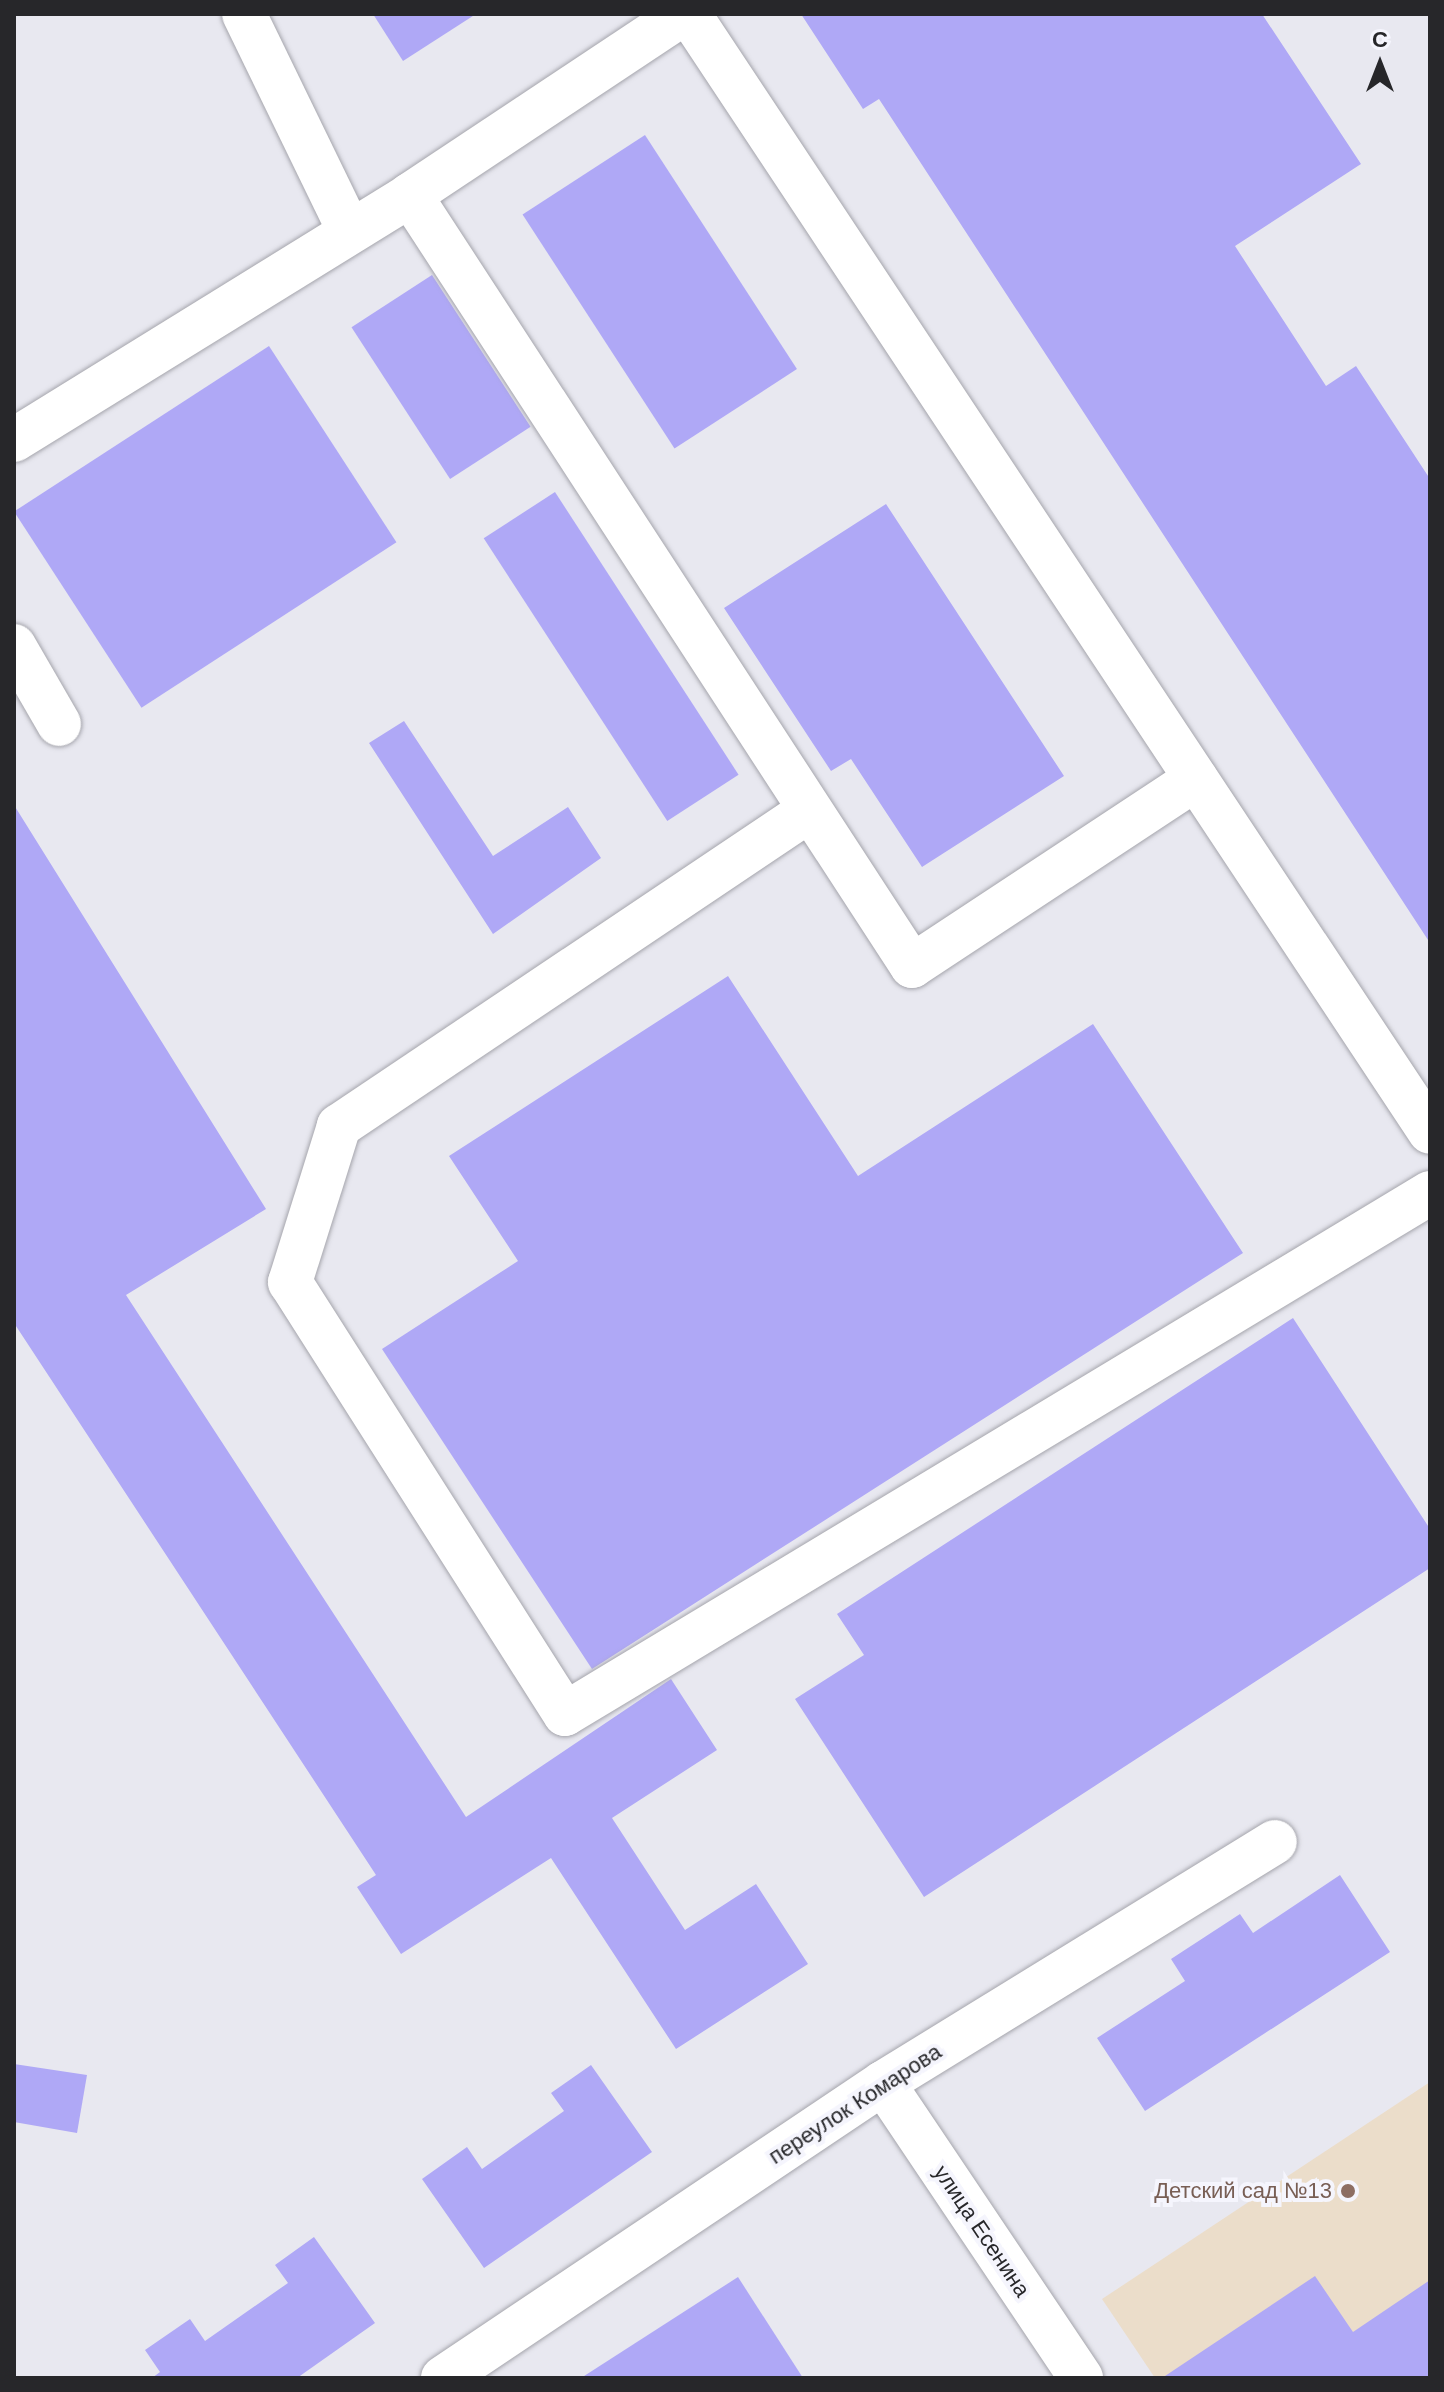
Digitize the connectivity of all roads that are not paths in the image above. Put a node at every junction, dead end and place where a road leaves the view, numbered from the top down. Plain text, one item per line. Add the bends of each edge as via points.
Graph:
1 (244, 14) edge
2 (682, 14) edge
3 (689, 14) edge
4 (410, 195) junction
5 (350, 232) junction
6 (14, 440) edge
7 (14, 646) edge
8 (59, 724) dead end
9 (1196, 779) junction
10 (807, 812) junction
11 (1430, 1132) edge
12 (1430, 1193) edge
13 (1275, 1842) dead end
14 (883, 2083) junction
15 (443, 2378) edge
16 (1081, 2378) edge

1 - 5 street
2 - 4 street
3 - 9 street
4 - 5 street
4 - 10 street
5 - 6 street
7 - 8 street
9 - 10 street via 912,966
9 - 11 street
10 - 12 street via 339,1126 290,1282 565,1714
13 - 14 street, переулок Комарова
14 - 15 street, переулок Комарова
14 - 16 street, улица Есенина

